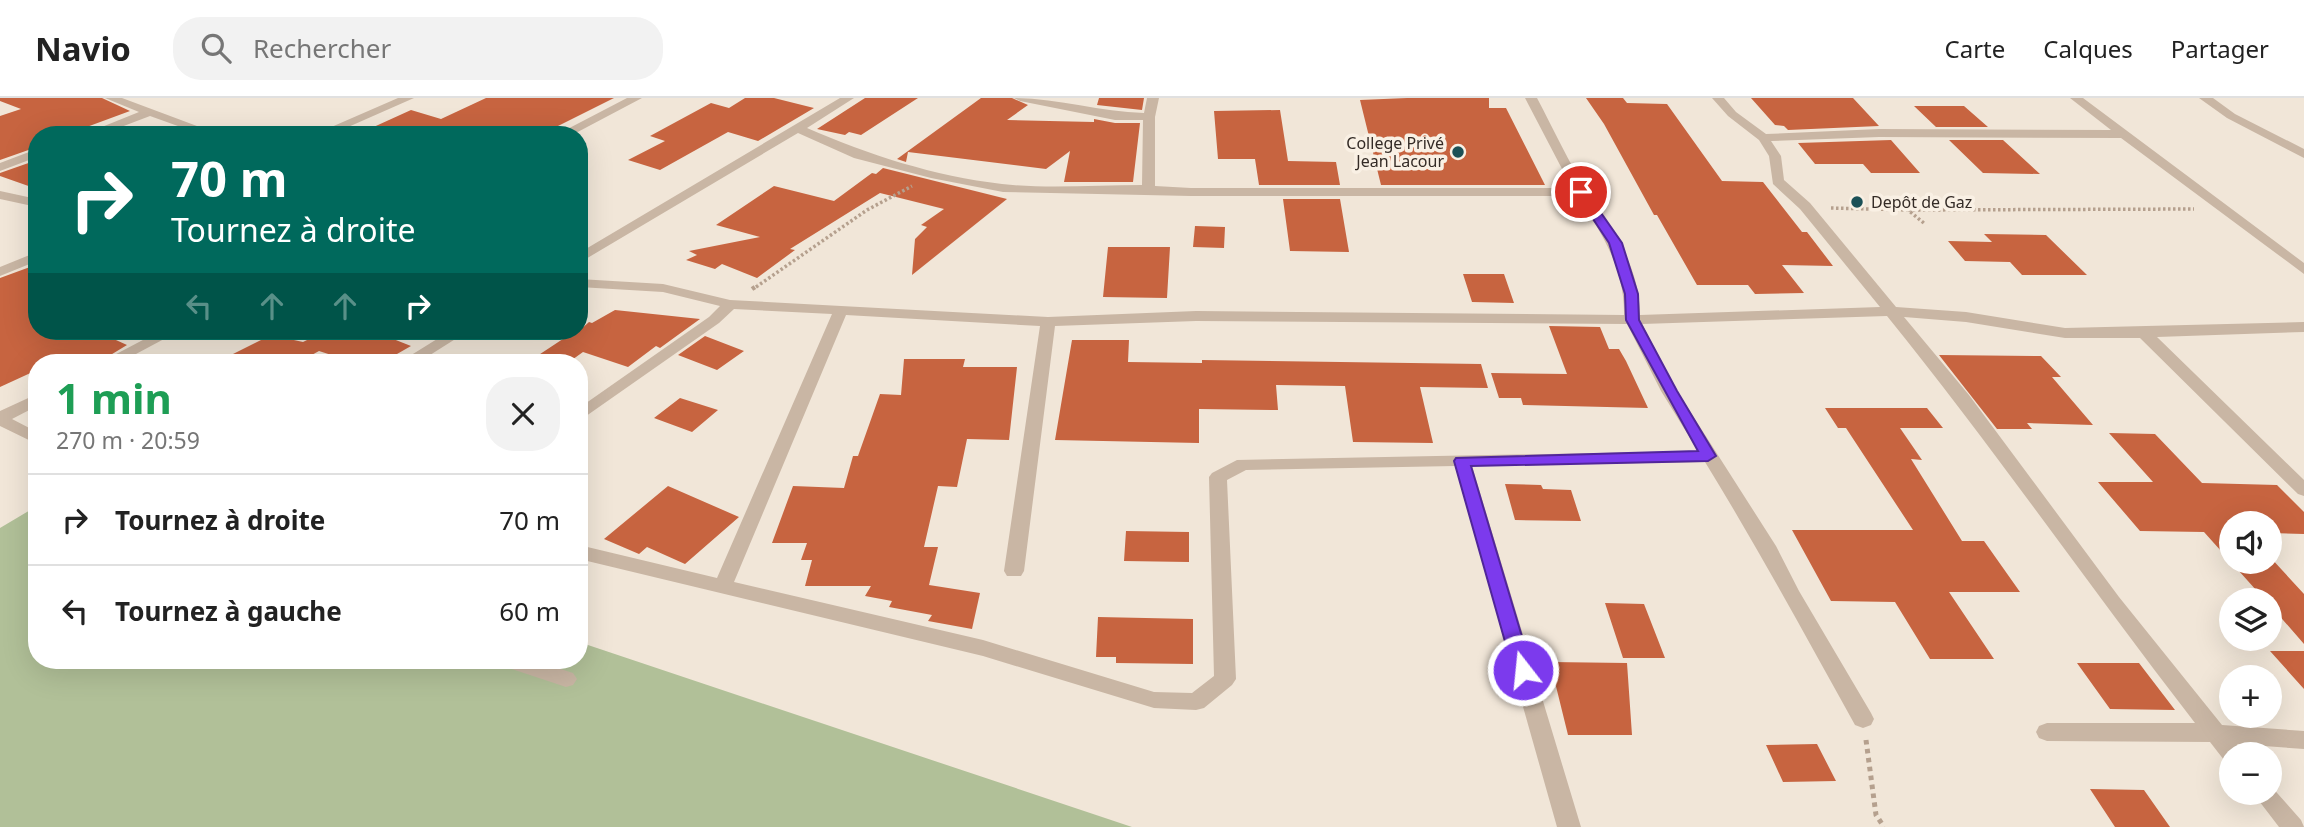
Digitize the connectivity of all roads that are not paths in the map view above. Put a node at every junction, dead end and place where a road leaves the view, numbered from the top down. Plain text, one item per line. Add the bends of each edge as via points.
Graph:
1 (111, 98) edge
2 (408, 98) edge
3 (636, 98) edge
4 (848, 98) edge
5 (1020, 98) edge
6 (1153, 98) edge
7 (1531, 98) edge
8 (1718, 98) edge
9 (2076, 98) edge
10 (2205, 98) edge
11 (150, 112) junction
12 (1149, 117) junction
13 (112, 126) edge
14 (190, 126) edge
15 (340, 126) edge
16 (580, 126) edge
17 (797, 128) junction
18 (2122, 134) junction
19 (2267, 136) junction
20 (1763, 138) junction
21 (2304, 154) edge
22 (28, 156) edge
23 (2304, 160) edge
24 (0, 167) edge
25 (1148, 189) junction
26 (1581, 192) junction
27 (0, 195) edge
28 (28, 201) edge
29 (588, 254) edge
30 (28, 260) edge
31 (2304, 270) edge
32 (0, 272) edge
33 (588, 284) edge
34 (730, 304) junction
35 (841, 310) junction
36 (1890, 311) junction
37 (1632, 320) junction
38 (1048, 322) junction
39 (2304, 327) edge
40 (2144, 333) junction
41 (152, 340) edge
42 (445, 340) edge
43 (125, 354) edge
44 (421, 354) edge
45 (28, 404) edge
46 (588, 410) edge
47 (0, 419) edge
48 (28, 434) edge
49 (1708, 456) junction
50 (1462, 461) junction
51 (2302, 486) edge
52 (588, 554) edge
53 (1014, 571) dead end
54 (723, 586) junction
55 (537, 669) edge
56 (566, 679) dead end
57 (1863, 719) road end
58 (2046, 732) dead end
59 (2215, 734) junction
60 (2304, 740) edge
61 (2222, 742) edge
62 (2274, 805) edge
63 (1569, 827) edge
64 (2293, 827) edge

1 - 11 street
2 - 15 street
3 - 16 street
4 - 17 street
5 - 12 street via 1115,117
6 - 12 street
7 - 26 street
8 - 20 street
9 - 18 street
10 - 19 street
11 - 13 street
11 - 14 street
12 - 25 street
17 - 25 street via 858,155 1003,188
17 - 29 street
18 - 20 street via 1879,133
18 - 31 street
19 - 21 street
19 - 23 street
20 - 36 street via 1775,156 1778,181 1805,206
22 - 24 street
25 - 26 street
26 - 37 street via 1615,243 1632,294
27 - 28 street
30 - 32 street
33 - 34 street via 663,288
34 - 35 street
34 - 46 street
35 - 38 street
35 - 54 street
36 - 37 street
36 - 40 street via 1966,317 2065,333
36 - 59 street via 1971,410
37 - 38 street via 1196,316
37 - 49 street
38 - 53 street
39 - 40 street
40 - 51 street
41 - 43 street
42 - 44 street
45 - 47 street
47 - 48 street
49 - 50 street
49 - 57 street via 1767,546
50 - 54 street via 1243,464 1218,477 1225,679 1196,702 1154,699 983,648
50 - 63 street
52 - 54 street
55 - 56 street
58 - 59 street
59 - 60 street
59 - 61 street
62 - 64 street

